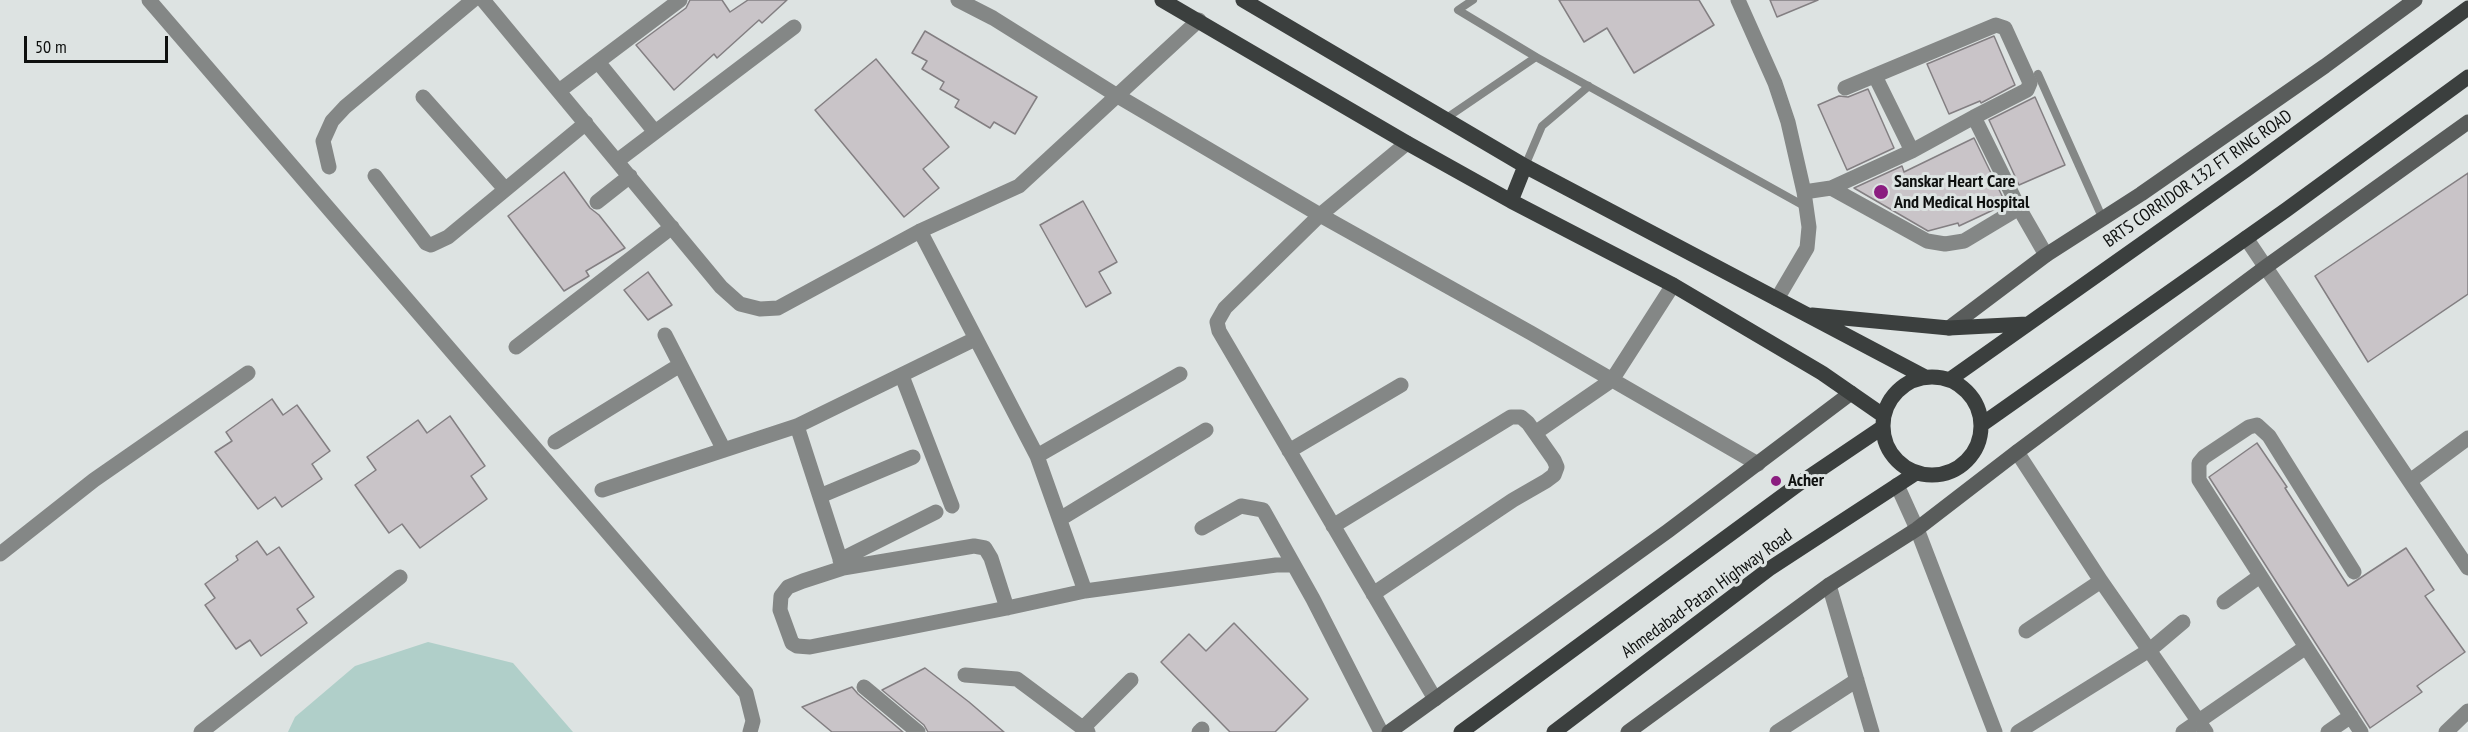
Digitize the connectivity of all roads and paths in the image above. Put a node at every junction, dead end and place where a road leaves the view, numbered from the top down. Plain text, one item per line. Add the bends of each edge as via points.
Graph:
1 (149, 0) edge
2 (473, 0) edge
3 (483, 0) edge
4 (680, 0) edge
5 (958, 0) edge
6 (1162, 0) edge
7 (1243, 0) edge
8 (1473, 0) edge
9 (1738, 0) edge
10 (2415, 0) edge
11 (2468, 8) edge
12 (1199, 20) junction
13 (794, 27) dead end
14 (1536, 57) junction
15 (598, 62) junction
16 (2038, 74) dead end
17 (1875, 76) junction
18 (2468, 76) edge
19 (1589, 86) junction
20 (1845, 88) dead end
21 (560, 91) junction
22 (1116, 95) junction
23 (423, 97) dead end
24 (1974, 117) junction
25 (1445, 119) junction
26 (2468, 122) edge
27 (586, 123) junction
28 (655, 132) junction
29 (1407, 143) junction
30 (1912, 151) junction
31 (617, 161) junction
32 (1525, 166) junction
33 (329, 167) dead end
34 (375, 176) dead end
35 (630, 176) junction
36 (1831, 188) junction
37 (505, 189) junction
38 (1805, 200) junction
39 (1511, 201) junction
40 (597, 202) dead end
41 (2019, 208) junction
42 (1320, 215) junction
43 (2102, 217) junction
44 (672, 227) junction
45 (920, 231) junction
46 (2246, 238) junction
47 (2046, 255) junction
48 (2266, 266) junction
49 (1673, 285) junction
50 (1777, 299) junction
51 (1804, 314) junction
52 (2027, 324) junction
53 (1949, 328) junction
54 (665, 335) dead end
55 (975, 339) junction
56 (516, 347) dead end
57 (680, 365) junction
58 (248, 373) dead end
59 (1180, 374) dead end
60 (902, 376) junction
61 (1925, 377) junction
62 (1612, 380) junction
63 (1949, 380) junction
64 (1401, 385) dead end
65 (1851, 393) junction
66 (1884, 421) junction
67 (1982, 425) junction
68 (798, 426) junction
69 (1206, 429) dead end
70 (1535, 433) junction
71 (2468, 438) edge
72 (555, 442) dead end
73 (724, 450) junction
74 (1289, 451) junction
75 (2017, 452) junction
76 (1036, 456) junction
77 (913, 457) dead end
78 (1758, 464) junction
79 (1916, 473) junction
80 (2410, 481) junction
81 (1898, 485) junction
82 (603, 490) dead end
83 (820, 496) junction
84 (952, 506) dead end
85 (936, 512) dead end
86 (1060, 519) junction
87 (1333, 526) junction
88 (1202, 528) dead end
89 (1917, 529) junction
90 (0, 554) edge
91 (842, 564) junction
92 (1293, 565) junction
93 (2467, 566) edge
94 (2354, 572) dead end
95 (2260, 576) junction
96 (400, 577) dead end
97 (2101, 581) junction
98 (1829, 585) junction
99 (1085, 591) junction
100 (1373, 594) junction
101 (2224, 602) dead end
102 (1006, 608) junction
103 (2183, 622) dead end
104 (2026, 631) dead end
105 (2306, 647) junction
106 (2151, 649) junction
107 (965, 675) dead end
108 (1857, 680) junction
109 (1131, 681) dead end
110 (864, 687) dead end
111 (1435, 699) junction
112 (2468, 711) edge
113 (2351, 716) junction
114 (2203, 727) edge
115 (1086, 730) edge
116 (201, 732) edge
117 (750, 732) edge
118 (918, 732) edge
119 (1381, 732) edge
120 (1389, 732) edge
121 (1461, 732) edge
122 (1554, 732) edge
123 (1628, 732) edge
124 (1777, 732) edge
125 (1872, 732) edge
126 (1995, 732) edge
127 (2018, 732) edge
128 (2183, 732) edge
129 (2328, 732) edge
130 (2361, 732) edge
131 (2446, 732) edge

1 - 117 street via 746,693 753,721
2 - 33 street via 332,121 323,141
3 - 21 street
4 - 15 street
5 - 22 street
6 - 12 main road
7 - 25 main road
8 - 14 lane via 1458,10
9 - 38 street via 1788,122
10 - 43 street via 2141,194
11 - 52 main road, BRTS CORRIDOR 132 FT RING ROAD
12 - 22 street
12 - 29 main road
13 - 28 street
14 - 19 lane
14 - 25 lane
15 - 21 street
15 - 28 street
16 - 43 lane
17 - 20 street
17 - 24 street via 1988,26 2005,28 2030,83 2027,90
17 - 30 street
18 - 46 main road
19 - 32 lane via 1542,126
19 - 38 lane
21 - 27 street
22 - 42 street
22 - 45 street via 1019,186
23 - 37 street
24 - 30 street
24 - 41 street
25 - 32 main road
26 - 48 street
27 - 31 street
27 - 37 street
28 - 31 street
29 - 39 main road
29 - 42 street
30 - 36 street
31 - 35 street
32 - 39 main road
32 - 50 main road
34 - 37 street via 431,245 448,237
35 - 40 street
35 - 44 street
36 - 38 street
36 - 41 street via 1927,241 1945,244 1964,241
38 - 50 street via 1807,248
39 - 49 main road
41 - 47 street
42 - 62 street
42 - 74 street via 1225,308 1217,322
43 - 47 street
44 - 45 street via 740,304 760,309 778,309
44 - 56 street
45 - 55 street
46 - 48 street
46 - 67 main road
47 - 53 street
48 - 75 street
48 - 80 street
49 - 62 street
49 - 65 main road
50 - 51 main road
51 - 53 main road
51 - 61 main road
52 - 53 main road
52 - 63 main road, BRTS CORRIDOR 132 FT RING ROAD
54 - 57 street
55 - 60 street
55 - 76 street
57 - 72 street
57 - 73 street
58 - 90 street via 94,480
59 - 76 street
60 - 68 street
60 - 84 street
61 - 63 main road
61 - 66 main road via 1899,390 1888,404
62 - 70 street
62 - 78 street
63 - 67 main road via 1968,393
64 - 74 street
65 - 66 main road
65 - 78 street
66 - 79 main road via 1889,450 1905,468
66 - 121 main road
67 - 79 main road via 1977,448 1961,466 1940,475
68 - 73 street
68 - 83 street
69 - 86 street
70 - 87 street via 1521,417 1511,417
70 - 100 street via 1554,460 1554,475
71 - 80 street
73 - 82 street
74 - 87 street
75 - 89 street
75 - 97 street
76 - 86 street
77 - 83 street
78 - 111 street
79 - 81 main road, Ahmedabad-Patan Highway Road
80 - 93 street
81 - 89 street
81 - 122 main road, Ahmedabad-Patan Highway Road via 1769,569
83 - 91 street
85 - 91 street
86 - 99 street
87 - 100 street
88 - 92 street via 1241,506 1263,510
89 - 98 street
89 - 126 street
91 - 102 street via 974,546 985,548
91 - 102 street via 788,587 781,596 780,610 792,643 797,646 810,647
92 - 99 street
92 - 119 street
94 - 95 street via 2258,424 2204,457 2199,463 2199,480
95 - 101 street
95 - 105 street
96 - 116 street
97 - 104 street
97 - 106 street
98 - 108 street
98 - 123 street
99 - 102 street
100 - 111 street
103 - 106 street
105 - 113 street
105 - 114 street
106 - 114 street
106 - 127 street
107 - 115 street via 1017,679
108 - 124 street
108 - 125 street
109 - 115 street
110 - 118 street
111 - 120 street
112 - 131 street
113 - 129 street
113 - 130 street
114 - 128 street

